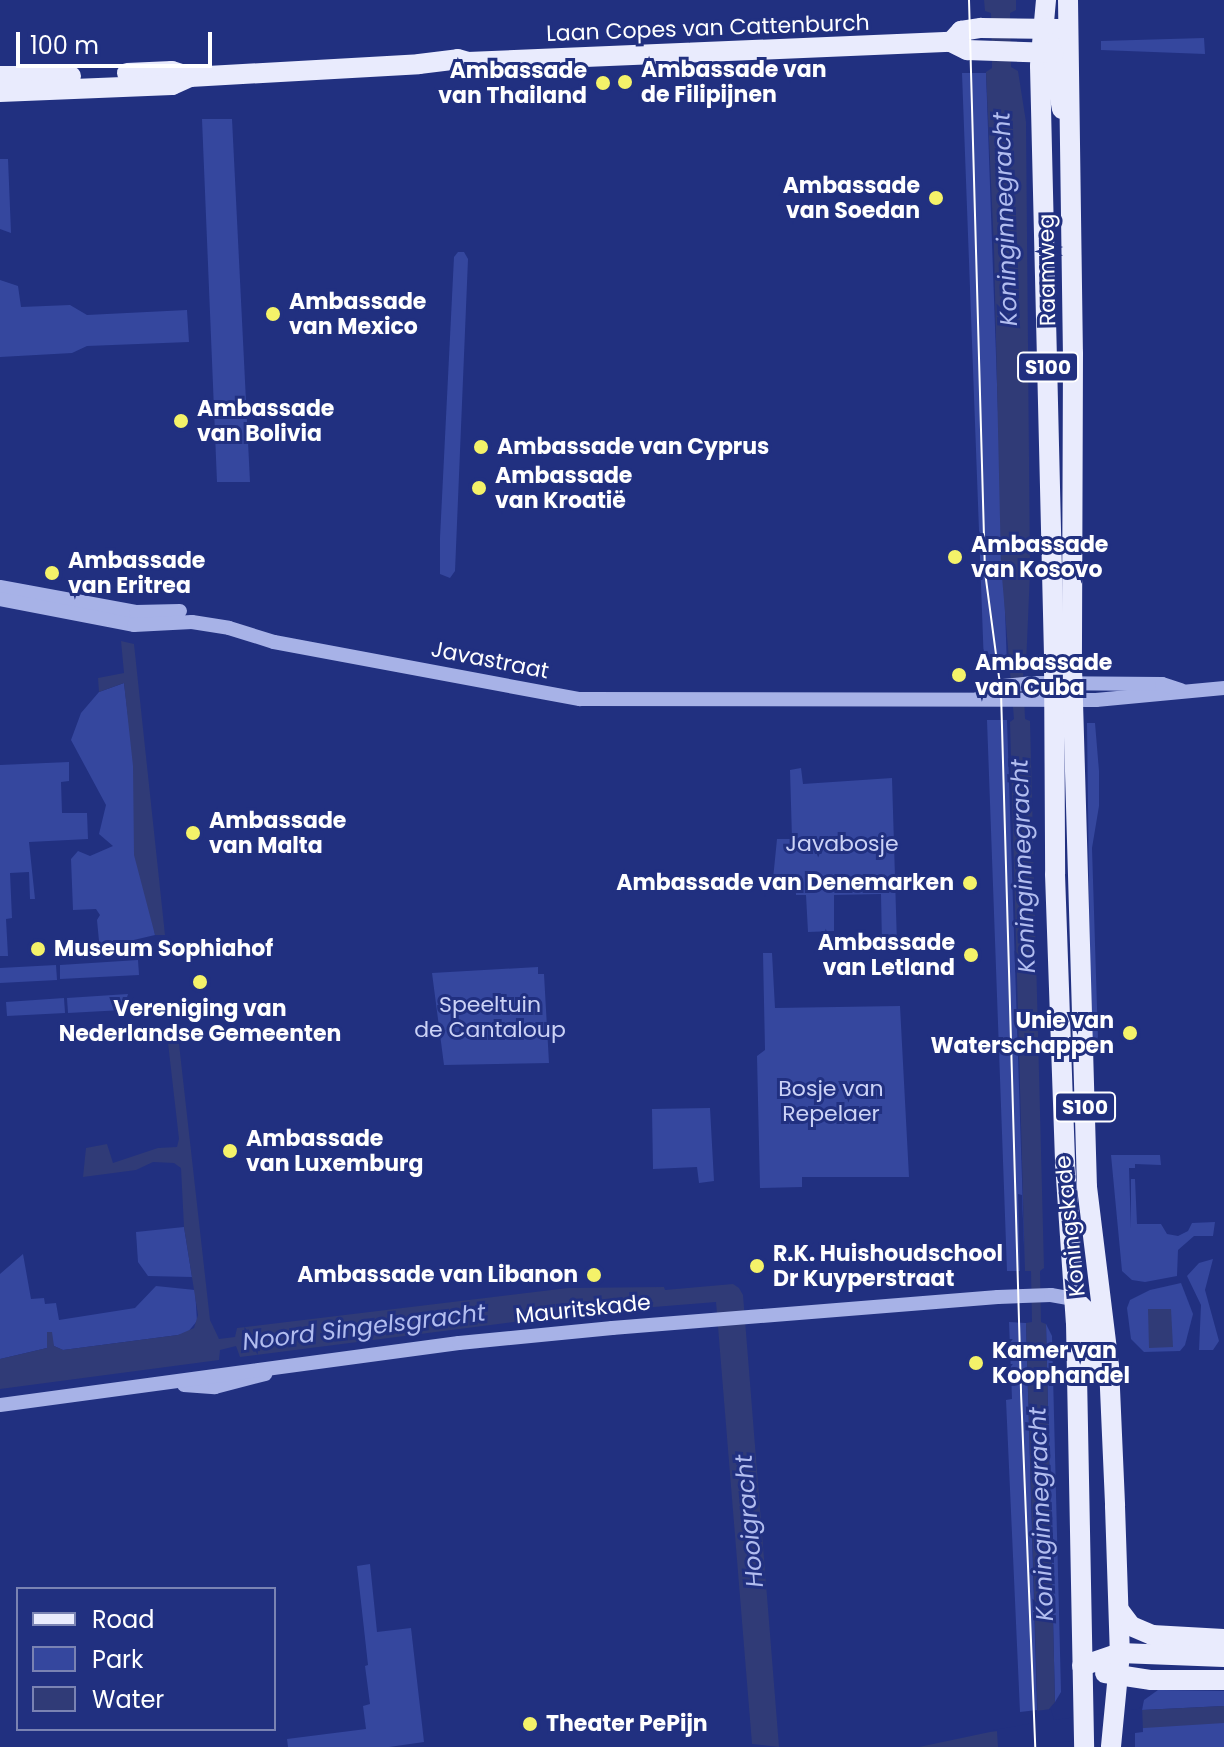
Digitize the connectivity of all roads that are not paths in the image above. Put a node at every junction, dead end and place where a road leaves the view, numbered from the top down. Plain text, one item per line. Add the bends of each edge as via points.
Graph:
1 (1046, 0) edge
2 (1068, 0) edge
3 (1044, 28) junction
4 (1070, 30) junction
5 (951, 42) junction
6 (1055, 53) junction
7 (0, 76) edge
8 (190, 77) junction
9 (0, 92) edge
10 (0, 587) edge
11 (0, 599) edge
12 (180, 611) dead end
13 (1224, 688) edge
14 (1064, 691) junction
15 (1074, 1299) junction
16 (0, 1405) edge
17 (1119, 1610) junction
18 (1224, 1639) edge
19 (1120, 1653) junction
20 (1224, 1657) edge
21 (1082, 1666) junction
22 (1117, 1675) junction
23 (1224, 1680) edge
24 (1111, 1744) edge
25 (1084, 1745) edge

1 - 3 main road, Raamweg
2 - 4 main road, Raamweg
3 - 4 main road, Laan Copes van Cattenburch
3 - 5 main road, Laan Copes van Cattenburch via 961,31
3 - 6 main road, Raamweg / S100
4 - 6 main road, Raamweg / S100
5 - 6 main road, Laan Copes van Cattenburch via 962,49
5 - 8 main road, Laan Copes van Cattenburch via 468,62 458,69 419,64
6 - 14 main road, Raamweg / S100
6 - 14 main road, Raamweg / S100 via 1070,152
7 - 8 main road via 172,71
8 - 9 main road via 172,85
10 - 12 street via 136,612
11 - 14 street, Javastraat via 134,625 192,622 229,628 274,642 580,699 817,702
13 - 14 street, Javastraat
14 - 15 main road, Koningskade / S100 via 1056,904
14 - 17 main road, Koningskade / S100 via 1087,1187 1110,1379
15 - 16 street, Mauritskade via 1036,1296 710,1319 459,1343 276,1367 250,1380 215,1387 170,1382
15 - 19 main road via 1083,1304 1090,1321 1107,1637
15 - 21 main road, Koningskade / S100
17 - 18 main road via 1131,1626 1152,1635
17 - 19 main road, Koningskade / S100
19 - 20 main road
19 - 21 main road
19 - 22 main road, Koningskade / S100
21 - 22 main road
21 - 25 main road, Koningskade / S100
22 - 23 main road
22 - 24 main road, Koningskade / S100

